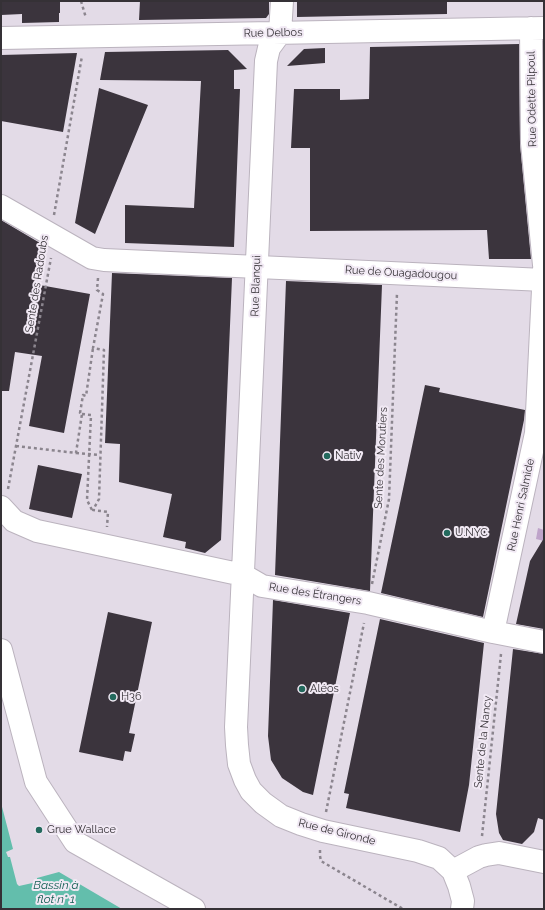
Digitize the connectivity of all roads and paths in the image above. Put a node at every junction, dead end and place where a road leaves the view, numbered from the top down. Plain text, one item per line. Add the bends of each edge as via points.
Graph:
1 (282, 1) edge
2 (537, 28) edge
3 (280, 33) junction
4 (86, 37) junction
5 (1, 38) edge
6 (1, 206) edge
7 (54, 236) junction
8 (100, 259) junction
9 (544, 265) edge
10 (257, 266) junction
11 (544, 269) edge
12 (397, 273) junction
13 (544, 280) edge
14 (93, 348) junction
15 (82, 414) junction
16 (16, 446) junction
17 (76, 453) junction
18 (90, 454) junction
19 (100, 455) junction
20 (3, 508) edge
21 (93, 510) junction
22 (107, 546) junction
23 (243, 575) junction
24 (368, 603) junction
25 (493, 632) junction
26 (544, 642) edge
27 (1, 650) edge
28 (323, 819) junction
29 (486, 855) junction
30 (544, 862) edge
31 (453, 871) junction
32 (194, 909) edge
33 (403, 909) edge
34 (462, 909) edge

1 - 3 street
2 - 3 street, Rue Delbos
2 - 9 street, Rue Odette Pilpoul via 532,143
3 - 4 street, Rue Delbos
3 - 10 street, Rue Blanqui via 269,48 266,61
4 - 5 street, Rue Delbos
4 - 7 path, Sente des Radoubs via 54,215
6 - 7 street, Rue de Ouagadougou
7 - 8 street, Rue de Ouagadougou via 92,258
7 - 16 path, Sente des Radoubs
8 - 10 street, Rue de Ouagadougou
8 - 14 path via 97,290 103,294
10 - 12 street, Rue de Ouagadougou
10 - 23 street, Rue Blanqui
11 - 13 street
12 - 13 street, Rue de Ouagadougou
12 - 24 path, Sente des Morutiers via 389,499
13 - 25 street, Rue Henri Salmide via 536,433
14 - 15 path via 86,396 83,395 80,413
14 - 19 path via 104,350
15 - 17 path
15 - 18 path via 91,415
16 - 17 path
16 - 20 path, Sente des Radoubs
17 - 18 path
18 - 19 path
18 - 21 path via 88,500
19 - 21 path via 98,499
20 - 22 street, Rue des Étrangers via 14,521 37,531
21 - 22 path via 108,512
22 - 23 street, Rue des Étrangers
23 - 24 street, Rue des Étrangers via 262,586
23 - 28 street, Rue de Gironde via 236,727 239,764 251,791 281,816 301,824
24 - 25 street, Rue des Étrangers
24 - 28 path, Sente des Morutiers
25 - 26 street, Rue des Étrangers
25 - 29 path, Sente de la Nancy via 502,642 481,845
27 - 32 street via 36,782 75,842
28 - 31 street, Rue de Gironde via 439,858
28 - 33 path, Sente des Morutiers via 321,861
29 - 30 street via 499,853
29 - 31 street
31 - 34 street via 459,886

